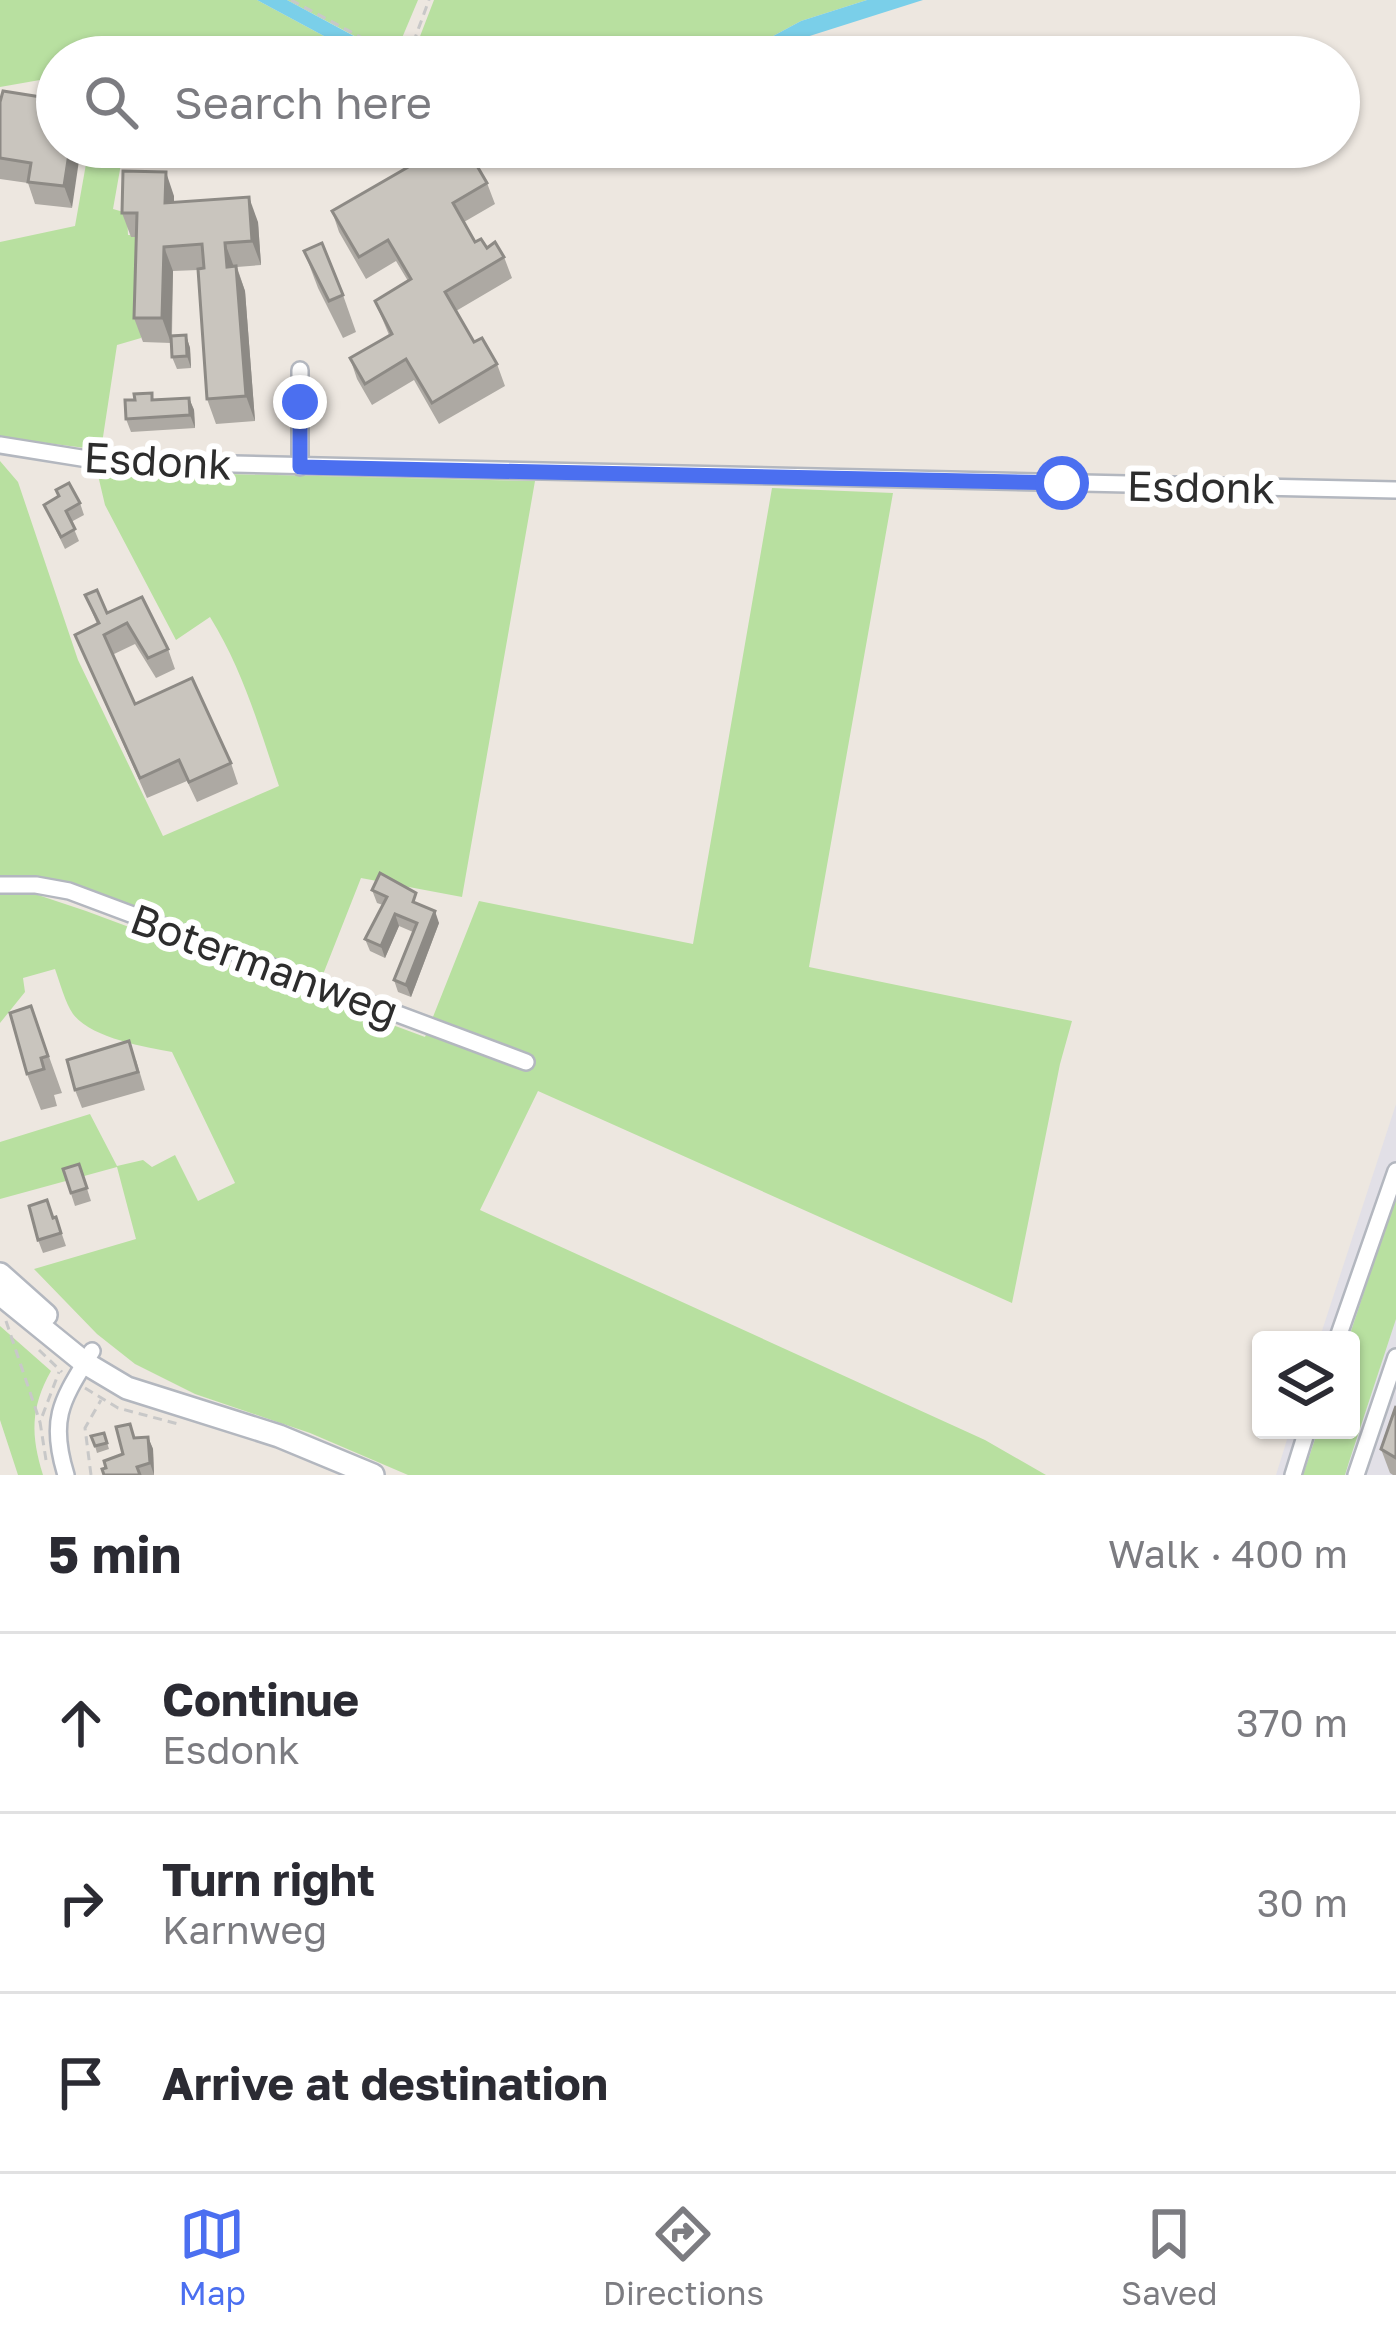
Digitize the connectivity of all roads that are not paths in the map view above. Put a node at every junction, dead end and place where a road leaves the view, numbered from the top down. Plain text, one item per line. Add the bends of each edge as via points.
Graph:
1 (300, 370) dead end
2 (0, 445) edge
3 (300, 467) junction
4 (1396, 490) edge
5 (0, 885) edge
6 (526, 1061) dead end
7 (1396, 1172) edge
8 (0, 1274) edge
9 (2, 1304) edge
10 (1340, 1331) edge
11 (88, 1357) junction
12 (1396, 1357) edge
13 (1304, 1439) edge
14 (66, 1475) edge
15 (373, 1475) edge
16 (1292, 1475) edge
17 (1356, 1475) edge

1 - 3 street
2 - 3 street, Esdonk via 100,460
3 - 4 street, Esdonk
5 - 6 street, Botermanweg via 70,891
7 - 10 street
8 - 11 main road
9 - 11 main road
11 - 14 street via 60,1406
11 - 15 main road via 127,1388
12 - 17 street
13 - 16 street

